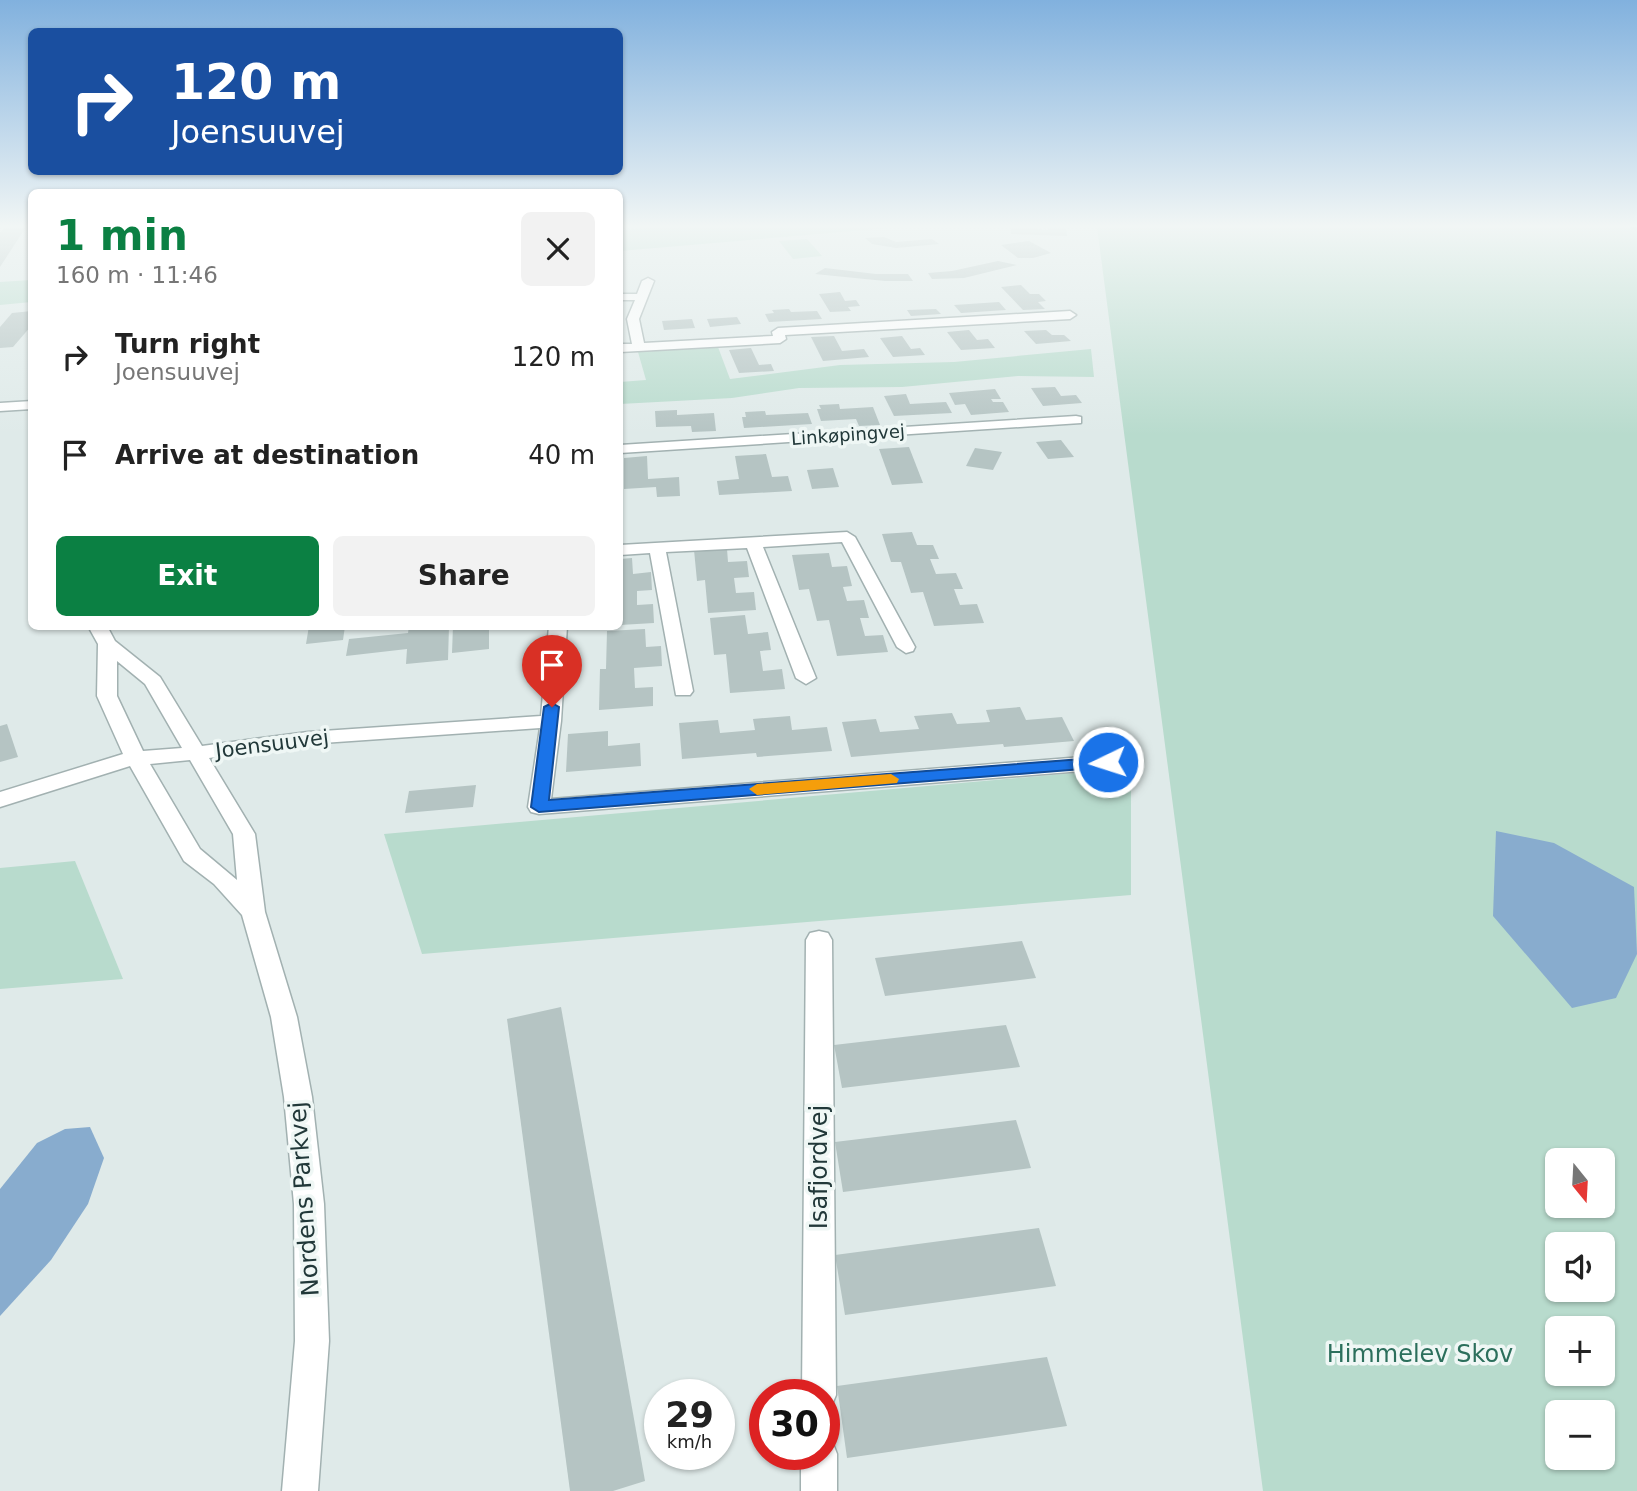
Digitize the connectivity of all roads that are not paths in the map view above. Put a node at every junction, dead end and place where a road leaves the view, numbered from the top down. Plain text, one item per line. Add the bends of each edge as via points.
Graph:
1 (623, 297) edge
2 (641, 297) joint
3 (1070, 315) dead end
4 (639, 346) junction
5 (623, 348) edge
6 (28, 405) edge
7 (0, 407) edge
8 (1076, 421) dead end
9 (623, 449) edge
10 (753, 542) junction
11 (657, 547) junction
12 (623, 550) edge
13 (558, 630) edge
14 (102, 635) edge
15 (906, 647) dead end
16 (806, 678) dead end
17 (683, 691) dead end
18 (551, 721) junction
19 (198, 754) junction
20 (136, 758) junction
21 (1108, 762) dead end
22 (0, 800) edge
23 (253, 912) junction
24 (820, 940) dead end
25 (819, 1379) edge
26 (819, 1470) edge
27 (300, 1491) edge
28 (819, 1491) edge

1 - 2 street
2 - 4 street via 633,319
3 - 4 street via 778,332 780,339
4 - 5 street
6 - 7 street
8 - 9 street, Linkøpingvej
10 - 11 street
10 - 15 street via 847,537
10 - 16 street
11 - 12 street
11 - 17 street
13 - 18 street
14 - 19 street, Nordens Parkvej via 153,681
14 - 20 street, Nordens Parkvej via 107,696
18 - 19 street, Joensuuvej via 308,738
18 - 21 street via 539,807
19 - 20 street, Joensuuvej
19 - 23 street, Nordens Parkvej via 244,834
20 - 22 street, Joensuuvej
20 - 23 street, Nordens Parkvej via 192,855 222,878
23 - 27 street, Nordens Parkvej via 284,1017 309,1204 312,1341
24 - 25 street, Isafjordvej
26 - 28 street

